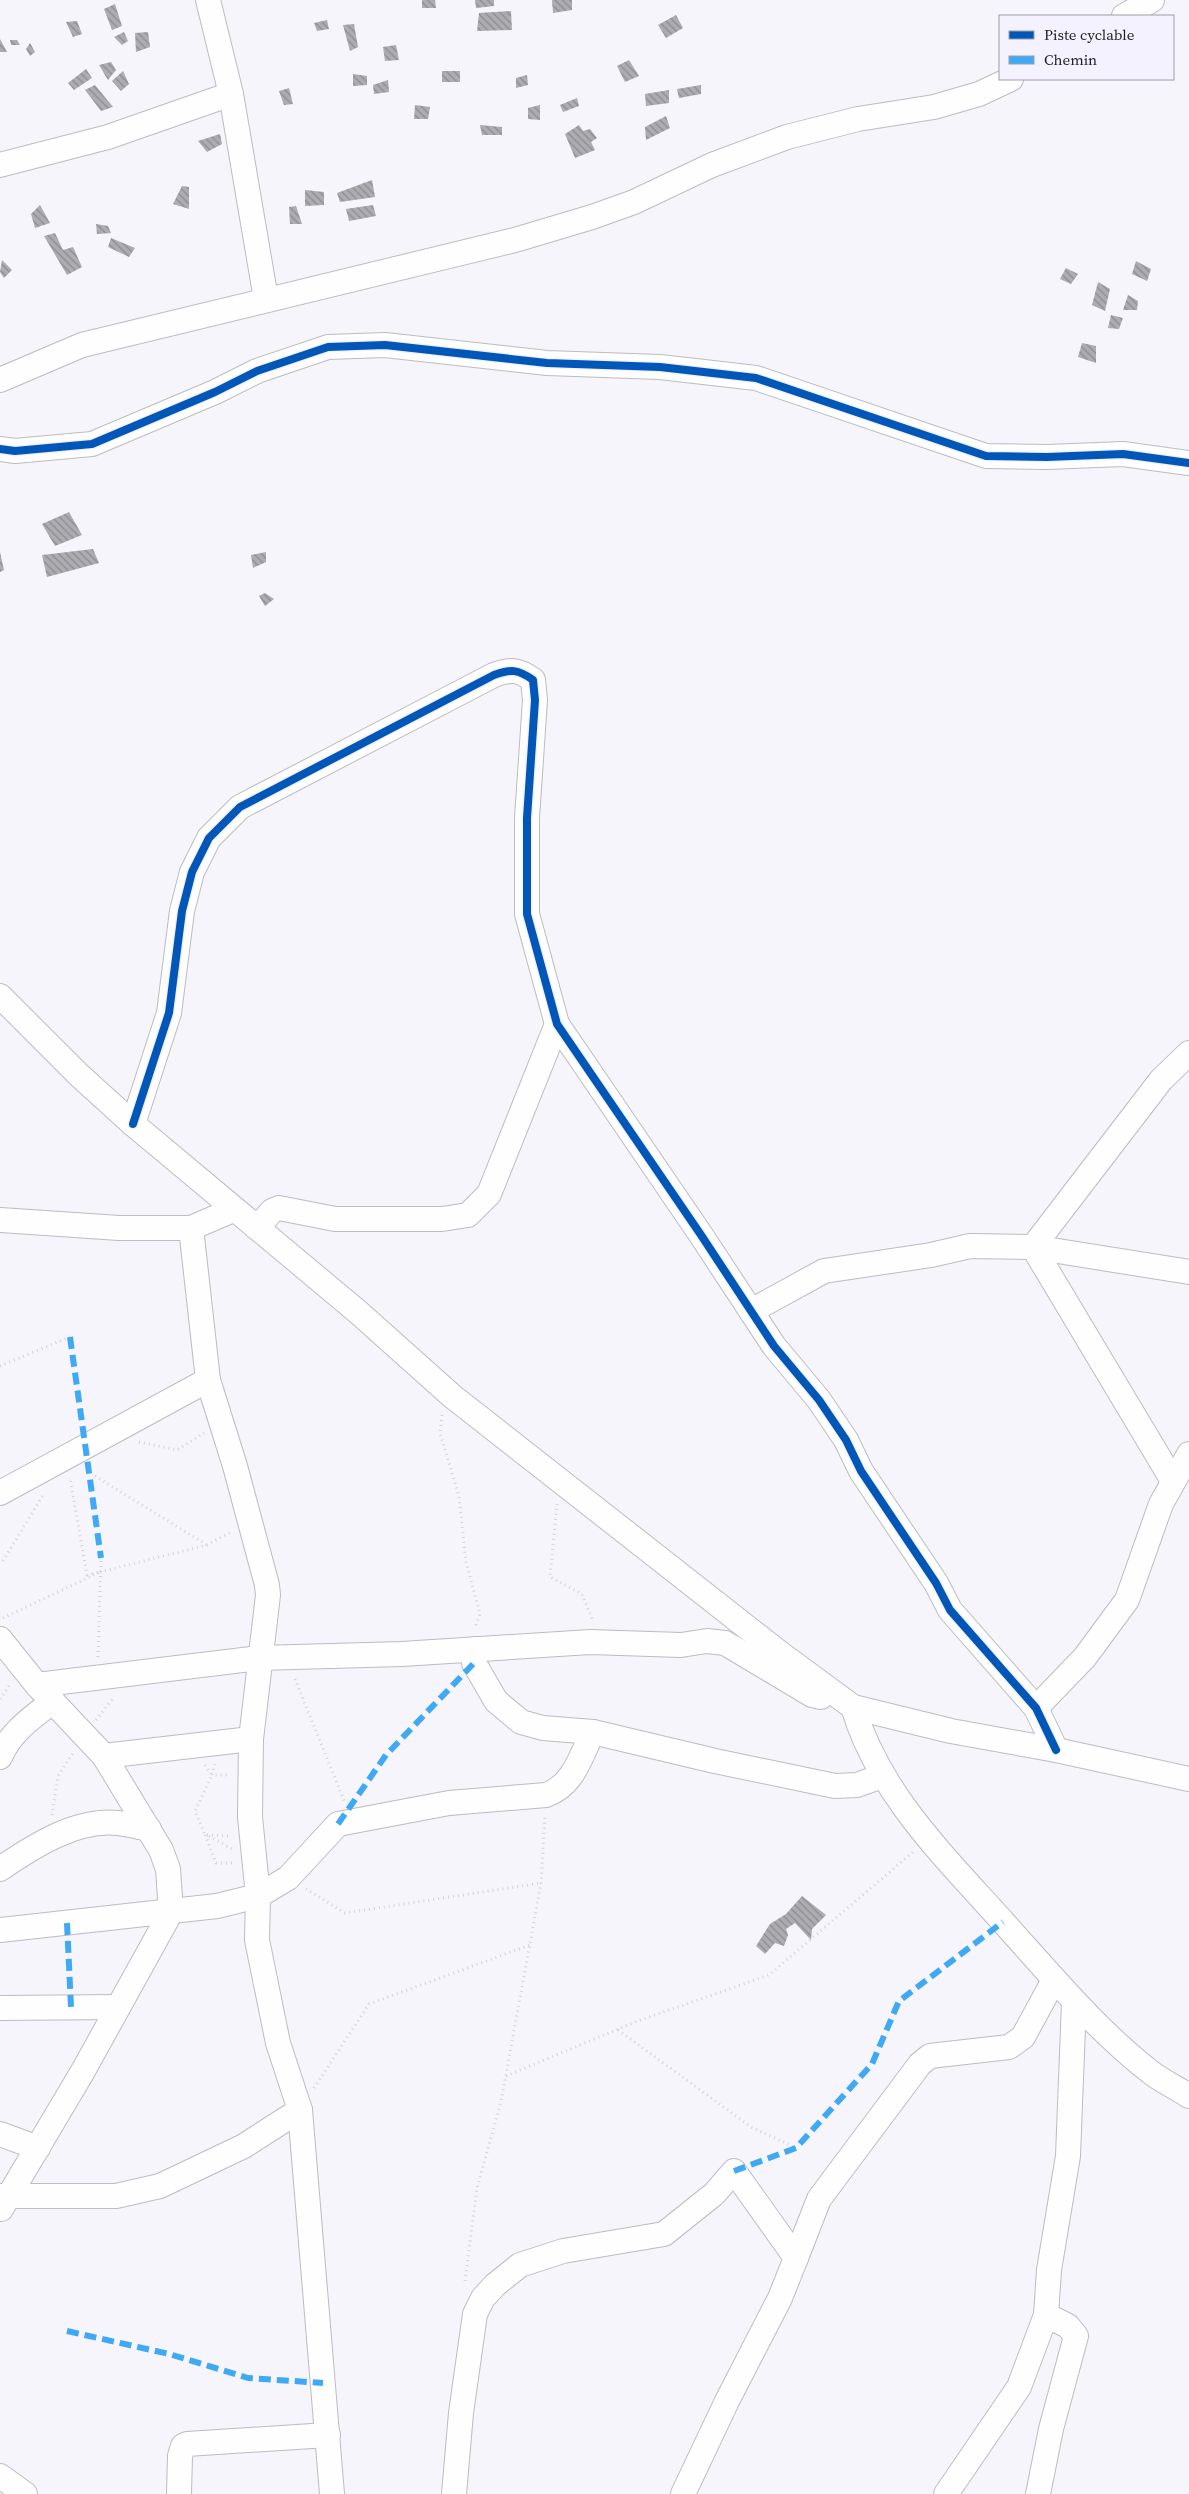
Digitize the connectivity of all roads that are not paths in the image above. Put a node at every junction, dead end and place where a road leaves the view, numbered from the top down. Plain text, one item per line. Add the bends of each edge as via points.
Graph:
1 (208, 0) edge
2 (1152, 0) edge
3 (1126, 15) edge
4 (1010, 80) edge
5 (232, 94) junction
6 (0, 165) edge
7 (266, 299) junction
8 (0, 380) edge
9 (0, 449) edge
10 (1189, 463) edge
11 (0, 996) edge
12 (557, 1024) junction
13 (1189, 1053) edge
14 (133, 1124) junction
15 (233, 1210) junction
16 (0, 1220) edge
17 (190, 1228) junction
18 (258, 1228) junction
19 (1032, 1247) junction
20 (1189, 1272) edge
21 (751, 1311) junction
22 (208, 1380) junction
23 (1189, 1454) edge
24 (1173, 1481) junction
25 (0, 1493) edge
26 (0, 1639) edge
27 (473, 1643) junction
28 (259, 1658) junction
29 (45, 1693) junction
30 (846, 1702) junction
31 (1036, 1708) junction
32 (593, 1732) junction
33 (251, 1739) junction
34 (1056, 1750) junction
35 (0, 1756) edge
36 (104, 1756) junction
37 (882, 1776) junction
38 (1189, 1779) edge
39 (149, 1829) junction
40 (0, 1869) edge
41 (258, 1896) junction
42 (171, 1912) junction
43 (0, 1930) edge
44 (1054, 1980) junction
45 (1074, 2002) junction
46 (118, 2007) junction
47 (0, 2008) edge
48 (1154, 2074) junction
49 (1189, 2082) edge
50 (1189, 2096) edge
51 (300, 2110) junction
52 (0, 2134) edge
53 (38, 2148) junction
54 (3, 2201) edge
55 (796, 2258) junction
56 (1046, 2314) junction
57 (328, 2435) junction
58 (0, 2476) edge
59 (25, 2494) edge
60 (179, 2494) edge
61 (332, 2494) edge
62 (454, 2494) edge
63 (683, 2494) edge
64 (946, 2494) edge
65 (1038, 2494) edge

1 - 5 street
2 - 3 street
4 - 7 street via 979,94 934,107 858,119 787,137 712,165 634,202 532,235
5 - 6 street via 108,137
5 - 7 street
7 - 8 street via 82,345
9 - 10 street via 15,451 92,444 215,392 256,371 328,347 385,345 547,363 660,367 756,378 986,456 1123,454
11 - 14 street
12 - 14 street via 528,914 528,818 535,700 532,680 520,671 507,670 240,807 209,838 192,872 184,904 169,1013
12 - 18 street via 489,1194 468,1215 442,1219 334,1219 279,1208 272,1211
12 - 21 street
13 - 19 street via 1161,1080
14 - 15 street
15 - 17 street
15 - 18 street
16 - 17 street via 120,1228
17 - 22 street
18 - 30 street via 446,1390
19 - 20 street
19 - 21 street via 970,1246 824,1271
19 - 24 street
21 - 31 street via 846,1440 861,1471 936,1583 950,1610
22 - 25 street
22 - 28 street via 268,1595
23 - 24 street
24 - 31 street via 1161,1504 1127,1600 1086,1657
26 - 29 street
27 - 28 street via 402,1654
27 - 30 street via 725,1643 812,1695
27 - 32 street via 474,1663 496,1701 521,1722 543,1728
28 - 29 street via 98,1676
28 - 33 street
29 - 35 street via 7,1740
29 - 36 street
30 - 34 street via 951,1731
30 - 37 street
31 - 34 street
32 - 37 street via 715,1762 835,1786 857,1785
32 - 41 street via 569,1780 560,1790 546,1795 449,1803 338,1824 288,1878
33 - 36 street
33 - 41 street via 250,1817 244,1843
34 - 38 street
36 - 39 street
37 - 44 street via 928,1839
39 - 40 street via 118,1822 92,1823 46,1840
39 - 42 street via 168,1869
41 - 42 street
41 - 51 street via 256,1940 278,2042
42 - 43 street
42 - 46 street
44 - 45 street
44 - 55 street via 1023,2037 1009,2047 930,2056 920,2064 819,2199
45 - 48 street
45 - 56 street via 1068,2156 1049,2270
46 - 47 street
46 - 53 street
48 - 49 street
48 - 50 street
51 - 54 street via 244,2146 160,2186 116,2196
51 - 57 street
52 - 53 street
53 - 54 street
55 - 62 street via 734,2171 714,2194 664,2234 563,2251 520,2265 495,2284 475,2314
55 - 63 street via 780,2298
56 - 64 street via 1018,2387
56 - 65 street via 1068,2326 1076,2336 1051,2429
57 - 60 street via 187,2444 180,2456
57 - 61 street
58 - 59 street

